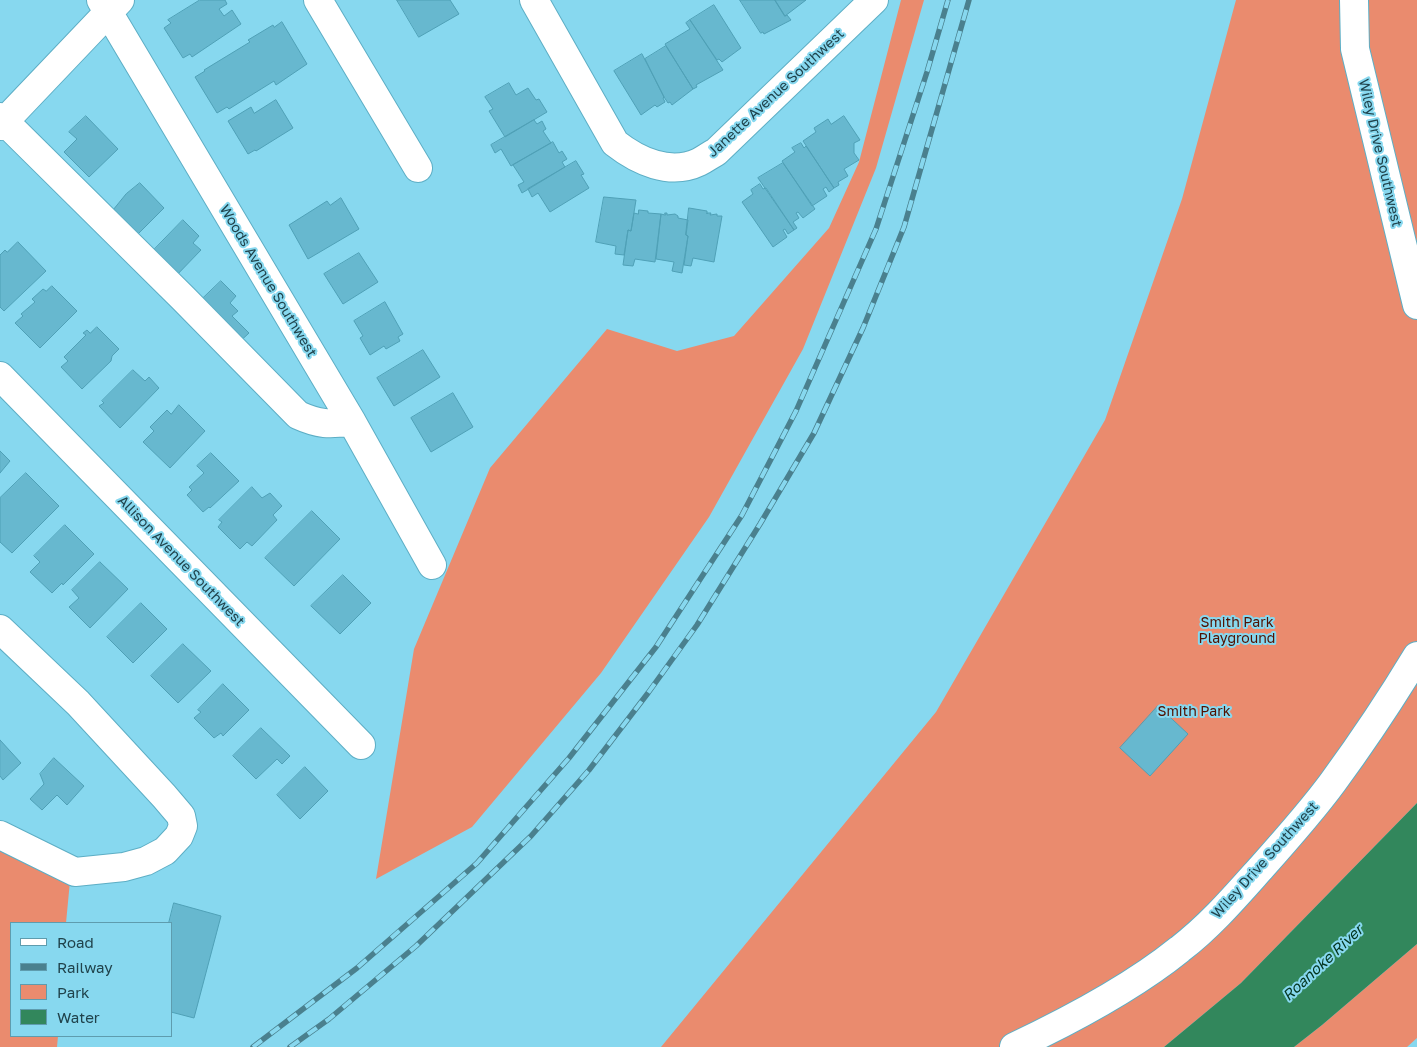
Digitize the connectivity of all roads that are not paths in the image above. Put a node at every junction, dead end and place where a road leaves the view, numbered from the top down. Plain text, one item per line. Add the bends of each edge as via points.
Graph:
1 (318, 0) edge
2 (534, 0) edge
3 (874, 0) edge
4 (1354, 0) edge
5 (110, 4) edge
6 (1, 121) edge
7 (418, 168) dead end
8 (1417, 305) edge
9 (0, 376) edge
10 (352, 422) junction
11 (432, 565) dead end
12 (0, 629) edge
13 (1417, 656) edge
14 (361, 745) dead end
15 (0, 835) edge
16 (1014, 1047) edge

1 - 7 street
2 - 3 street, Janette Avenue Southwest via 615,143 632,157 674,168 697,163 716,152
4 - 8 street, Wiley Drive Southwest via 1355,48
5 - 6 street
5 - 10 street, Woods Avenue Southwest
6 - 10 street via 298,415 328,424
9 - 14 street, Allison Avenue Southwest
10 - 11 street, Woods Avenue Southwest
12 - 15 street via 78,703 164,796 181,816 183,826 179,836 165,850 146,862 75,872
13 - 16 street, Wiley Drive Southwest via 1332,783 1230,903 1181,949 1132,984

